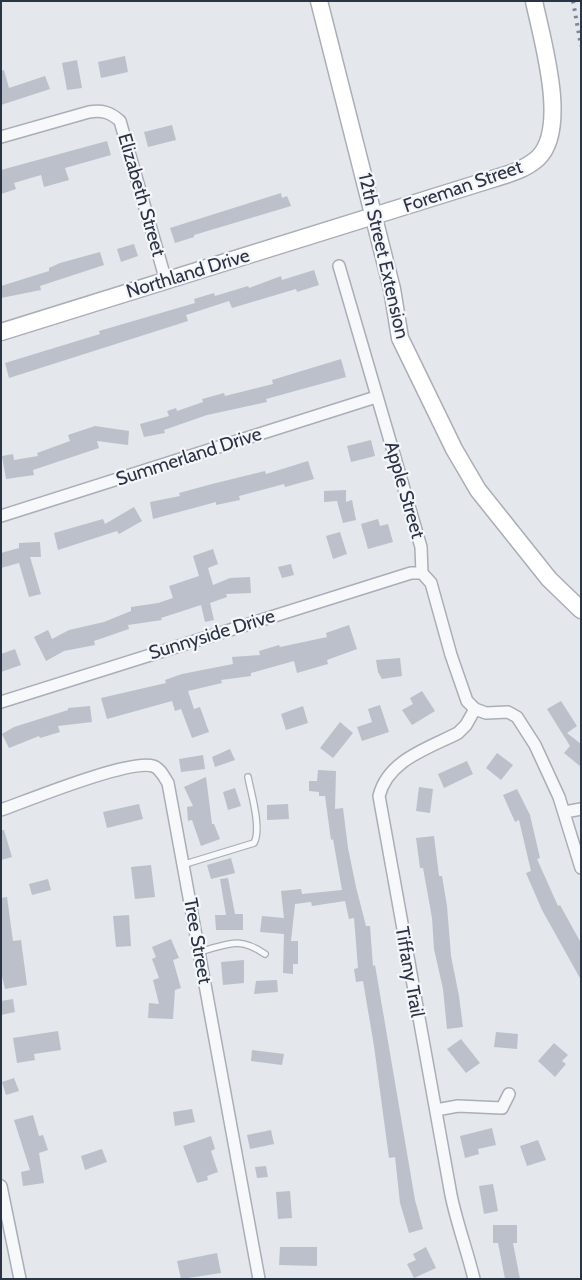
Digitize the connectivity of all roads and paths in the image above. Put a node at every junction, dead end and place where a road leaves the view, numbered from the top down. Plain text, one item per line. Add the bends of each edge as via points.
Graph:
1 (320, 1) edge
2 (534, 1) edge
3 (1, 137) edge
4 (374, 217) junction
5 (339, 266) dead end
6 (166, 281) junction
7 (1, 332) edge
8 (376, 397) junction
9 (1, 516) edge
10 (422, 573) junction
11 (581, 610) edge
12 (1, 702) edge
13 (475, 709) junction
14 (248, 777) dead end
15 (581, 809) edge
16 (1, 810) edge
17 (565, 812) junction
18 (182, 865) junction
19 (581, 868) edge
20 (200, 952) junction
21 (266, 954) dead end
22 (509, 1094) dead end
23 (436, 1110) junction
24 (1, 1186) edge
25 (20, 1279) edge
26 (259, 1279) edge
27 (474, 1279) edge

1 - 4 street, 12th Street Extension
2 - 4 street, Foreman Street via 554,121 550,142 539,158 521,169
3 - 6 street, Elizabeth Street via 89,112 112,113 120,121
4 - 6 street, Northland Drive
4 - 11 street, 12th Street Extension via 400,338 454,449 478,490 549,580
5 - 8 street, Apple Street
6 - 7 street, Northland Drive
8 - 9 street, Summerland Drive
8 - 10 street, Apple Street via 421,547
10 - 12 street, Sunnyside Drive via 411,573
10 - 13 street, Apple Street via 431,583 458,680 467,701
13 - 17 street via 486,713 508,712 517,717 535,745
13 - 23 street, Tiffany Trail via 458,733 396,766 387,776 379,796
14 - 18 lane via 256,840
15 - 17 street
16 - 18 street, Tree Street via 118,770 139,765 154,766 168,783
17 - 19 street
18 - 20 street, Tree Street
20 - 21 lane via 240,942
20 - 26 street, Tree Street
22 - 23 street via 502,1108 458,1106
23 - 27 street, Tiffany Trail via 456,1218
24 - 25 street

